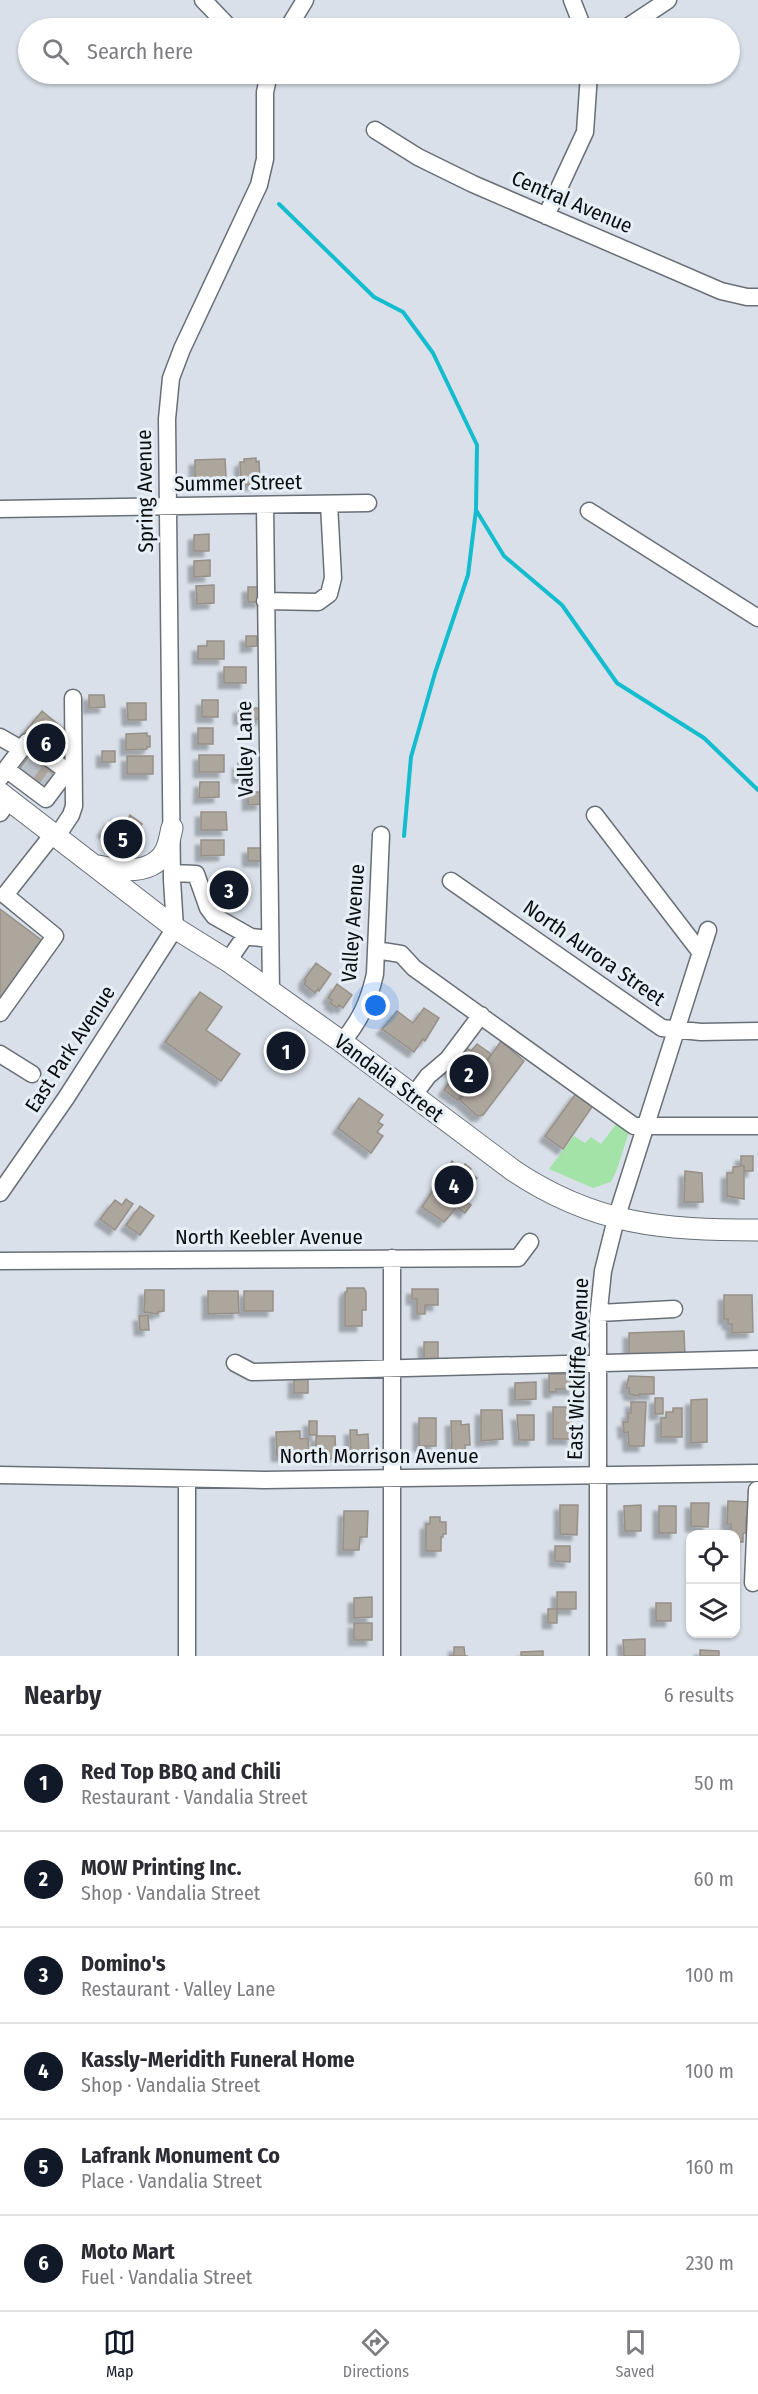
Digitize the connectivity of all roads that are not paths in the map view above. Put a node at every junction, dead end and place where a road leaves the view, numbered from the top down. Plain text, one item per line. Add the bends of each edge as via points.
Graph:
1 (203, 0) edge
2 (305, 0) edge
3 (572, 0) edge
4 (668, 0) edge
5 (220, 18) edge
6 (294, 18) edge
7 (579, 18) edge
8 (641, 18) edge
9 (267, 84) edge
10 (588, 84) edge
11 (375, 130) dead end
12 (546, 216) junction
13 (758, 297) edge
14 (368, 503) dead end
15 (329, 504) junction
16 (265, 505) junction
17 (167, 507) junction
18 (0, 509) edge
19 (589, 511) dead end
20 (265, 601) junction
21 (758, 618) edge
22 (72, 698) dead end
23 (0, 737) edge
24 (13, 763) edge
25 (70, 773) junction
26 (3, 802) edge
27 (595, 815) dead end
28 (172, 828) junction
29 (55, 834) junction
30 (381, 835) dead end
31 (95, 865) junction
32 (172, 873) junction
33 (451, 880) dead end
34 (3, 893) edge
35 (175, 928) junction
36 (708, 930) dead end
37 (246, 935) junction
38 (270, 939) junction
39 (376, 950) junction
40 (701, 953) junction
41 (228, 961) junction
42 (271, 992) junction
43 (0, 1012) edge
44 (481, 1015) junction
45 (676, 1031) junction
46 (758, 1031) edge
47 (342, 1042) junction
48 (0, 1053) edge
49 (32, 1074) dead end
50 (413, 1096) junction
51 (758, 1126) edge
52 (645, 1127) junction
53 (0, 1193) edge
54 (616, 1219) junction
55 (758, 1230) edge
56 (530, 1242) dead end
57 (392, 1258) junction
58 (0, 1261) edge
59 (674, 1310) dead end
60 (599, 1313) junction
61 (758, 1359) edge
62 (235, 1363) dead end
63 (598, 1365) junction
64 (392, 1369) junction
65 (758, 1473) edge
66 (0, 1475) edge
67 (598, 1477) junction
68 (187, 1479) junction
69 (391, 1479) junction
70 (757, 1490) edge
71 (753, 1583) dead end
72 (187, 1656) edge
73 (392, 1656) edge
74 (598, 1656) edge

1 - 5 street
2 - 6 street
3 - 7 street
4 - 8 street
9 - 17 street, Spring Avenue via 265,159 259,185 171,378
10 - 12 street via 585,132
11 - 12 street, Central Avenue via 441,169
12 - 13 street, Central Avenue via 721,291
14 - 15 street, Summer Street
15 - 16 street, Summer Street
15 - 20 street via 333,585 329,594 318,602
16 - 17 street, Summer Street
16 - 20 street, Valley Lane
17 - 18 street, Summer Street
17 - 28 street, Spring Avenue
19 - 21 street
20 - 38 street, Valley Lane
22 - 25 street
23 - 24 street
24 - 25 street via 27,742
24 - 25 street via 46,799 53,785
25 - 29 street via 73,810
26 - 29 main road, Vandalia Street
27 - 40 street
28 - 31 main road via 167,849 154,864 116,870
28 - 32 street, Spring Avenue
29 - 31 main road, Vandalia Street
29 - 34 street
30 - 39 street, Valley Avenue
31 - 35 main road, Vandalia Street
32 - 35 street, Spring Avenue
32 - 37 street via 196,874 211,913
33 - 45 street, North Aurora Street via 652,1022
34 - 43 street via 55,936
35 - 41 main road, Vandalia Street
35 - 53 street, East Park Avenue
36 - 40 street, East Wickliffe Avenue
37 - 38 street
37 - 41 street
38 - 42 street, Valley Lane
39 - 44 street via 400,954
39 - 47 street, Valley Avenue via 370,996 363,1014
40 - 45 street, East Wickliffe Avenue
41 - 42 main road, Vandalia Street
42 - 47 main road, Vandalia Street
44 - 50 street
44 - 52 street via 634,1126
45 - 46 street, North Aurora Street
45 - 52 street, East Wickliffe Avenue
47 - 50 main road, Vandalia Street
48 - 49 street
50 - 54 main road, Vandalia Street via 529,1181 577,1206
51 - 52 street
52 - 54 street, East Wickliffe Avenue
54 - 55 main road, Vandalia Street via 679,1229
54 - 60 street, East Wickliffe Avenue via 603,1271
56 - 57 street, North Keebler Avenue via 518,1258
57 - 58 street, North Keebler Avenue
57 - 64 street
59 - 60 street
60 - 63 street, East Wickliffe Avenue
61 - 63 street
62 - 64 street via 252,1372
63 - 64 street
63 - 67 street, East Wickliffe Avenue
64 - 69 street
65 - 67 street, North Morrison Avenue
66 - 68 street, North Morrison Avenue
67 - 69 street, North Morrison Avenue
67 - 74 street, East Wickliffe Avenue
68 - 69 street, North Morrison Avenue
68 - 72 street
69 - 73 street
70 - 71 street

